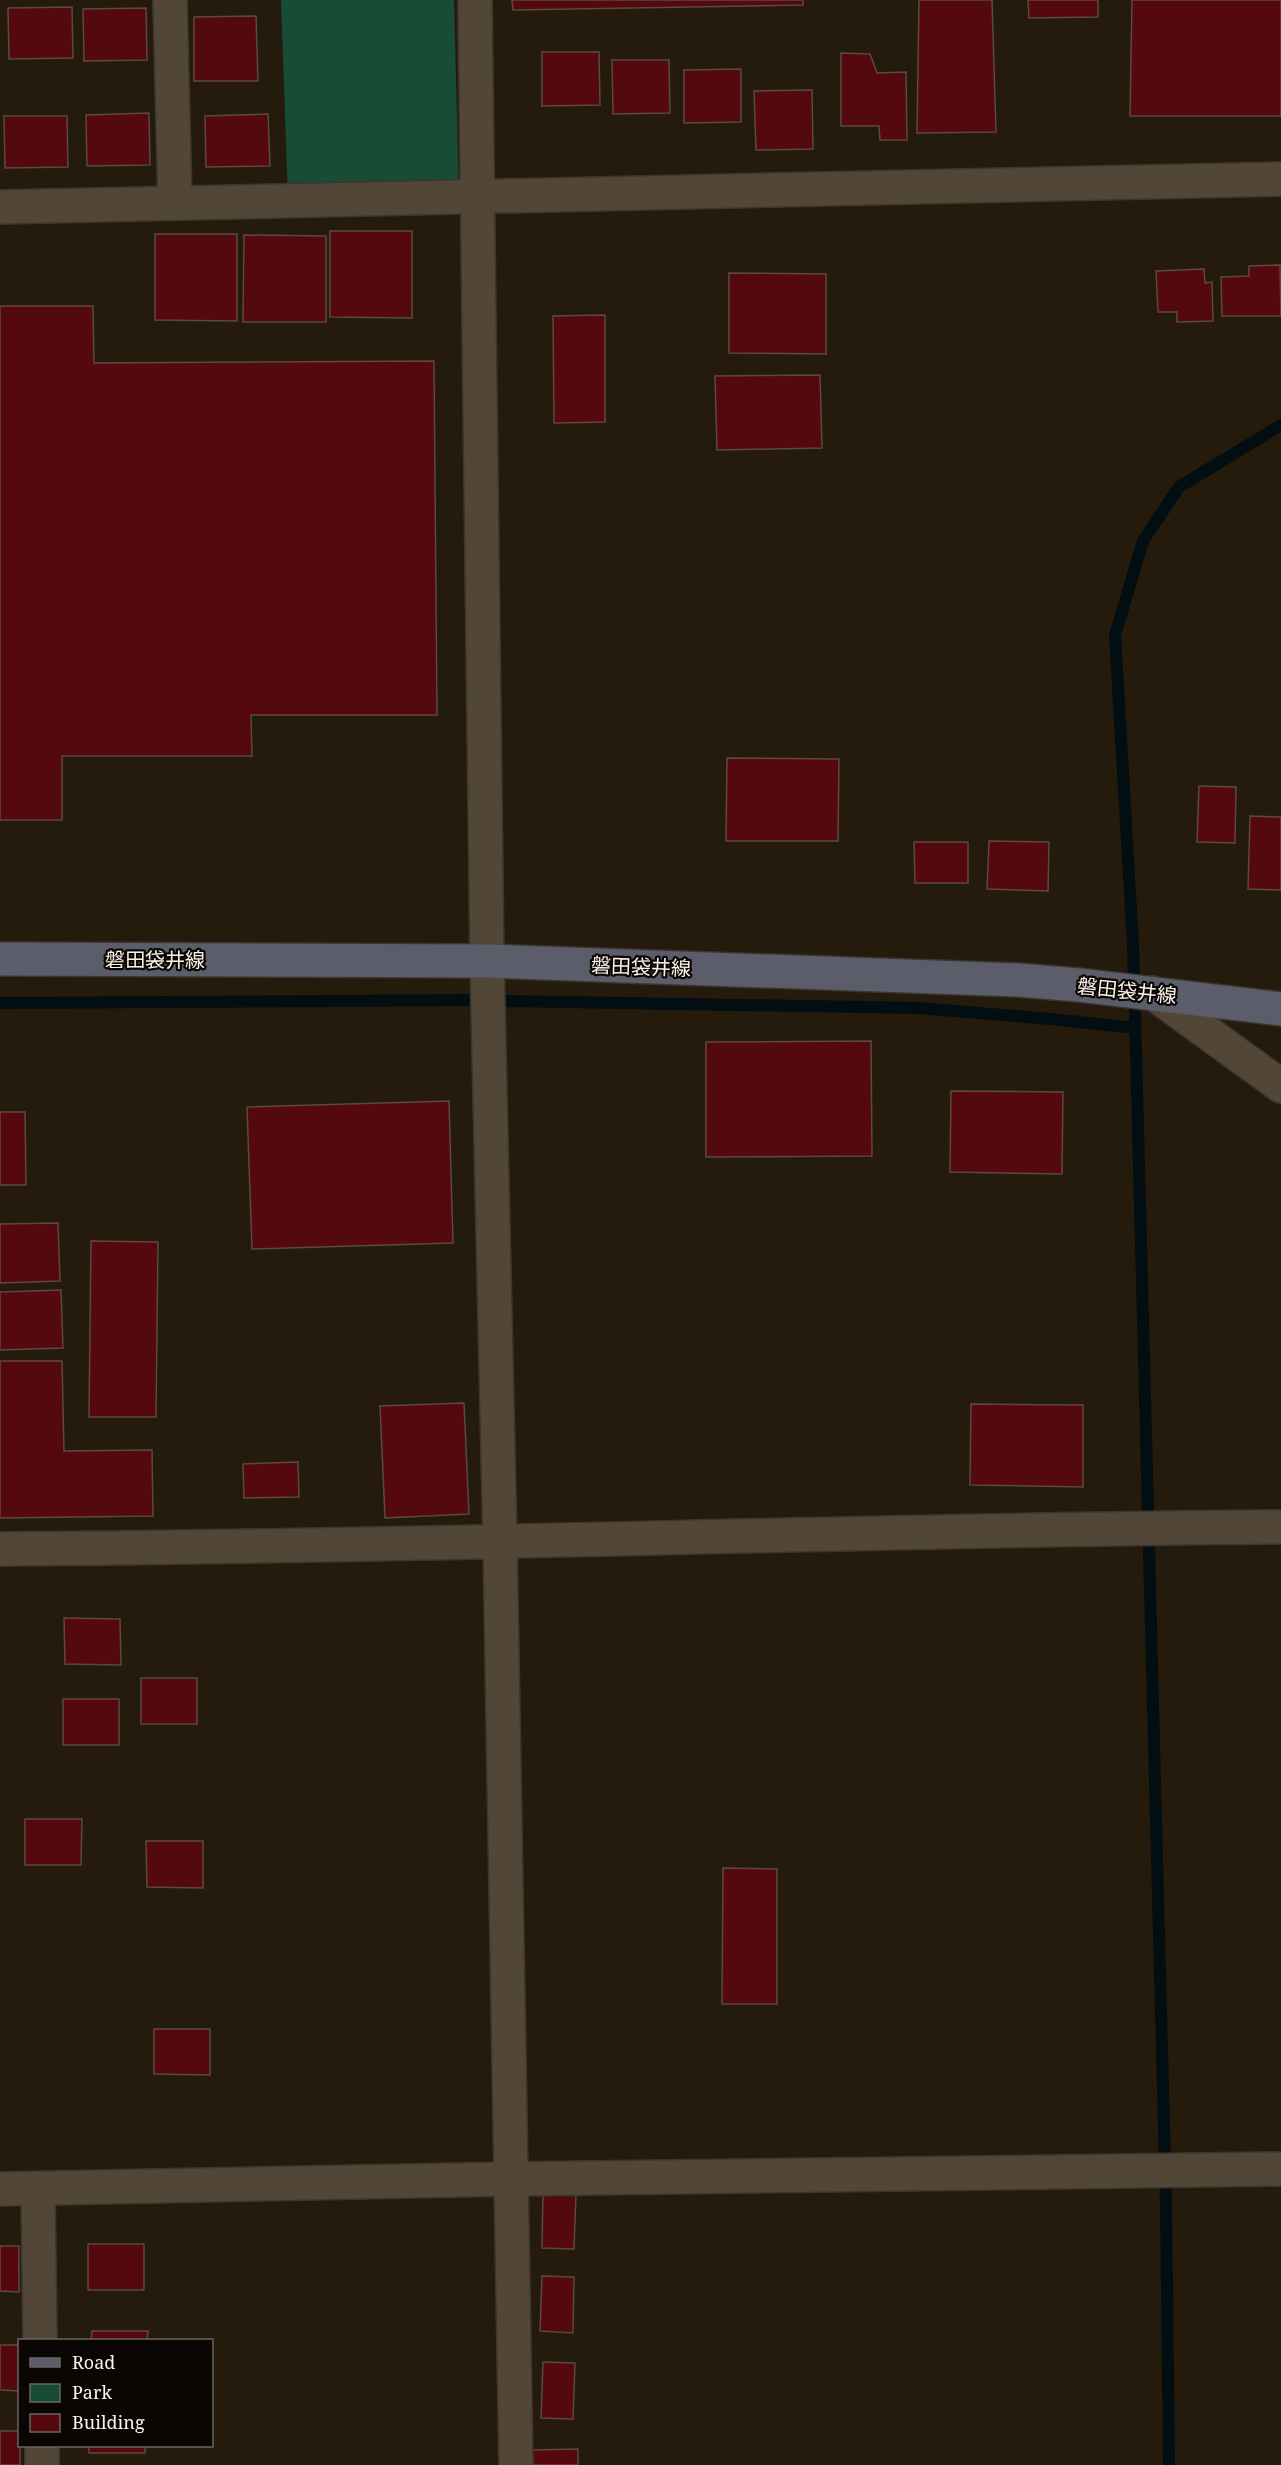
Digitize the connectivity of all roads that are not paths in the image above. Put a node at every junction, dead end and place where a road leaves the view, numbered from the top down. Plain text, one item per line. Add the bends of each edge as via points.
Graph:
1 (170, 0) edge
2 (475, 0) edge
3 (1281, 179) edge
4 (477, 197) junction
5 (175, 203) junction
6 (0, 207) edge
7 (0, 959) edge
8 (487, 961) junction
9 (1153, 993) junction
10 (1281, 1009) edge
11 (1281, 1086) edge
12 (1281, 1527) edge
13 (500, 1542) junction
14 (0, 1549) edge
15 (1281, 2169) edge
16 (512, 2179) junction
17 (38, 2188) junction
18 (0, 2189) edge
19 (40, 2339) edge
20 (42, 2447) edge
21 (42, 2465) edge
22 (516, 2465) edge

1 - 5 street
2 - 4 street
3 - 4 street
4 - 5 street
4 - 8 street
5 - 6 street
7 - 8 main road, 磐田袋井線
8 - 9 main road, 磐田袋井線 via 1018,980
8 - 13 street
9 - 10 main road, 磐田袋井線
9 - 11 street
12 - 13 street
13 - 14 street
13 - 16 street
15 - 16 street
16 - 17 street
16 - 22 street
17 - 18 street
17 - 19 street
20 - 21 street

